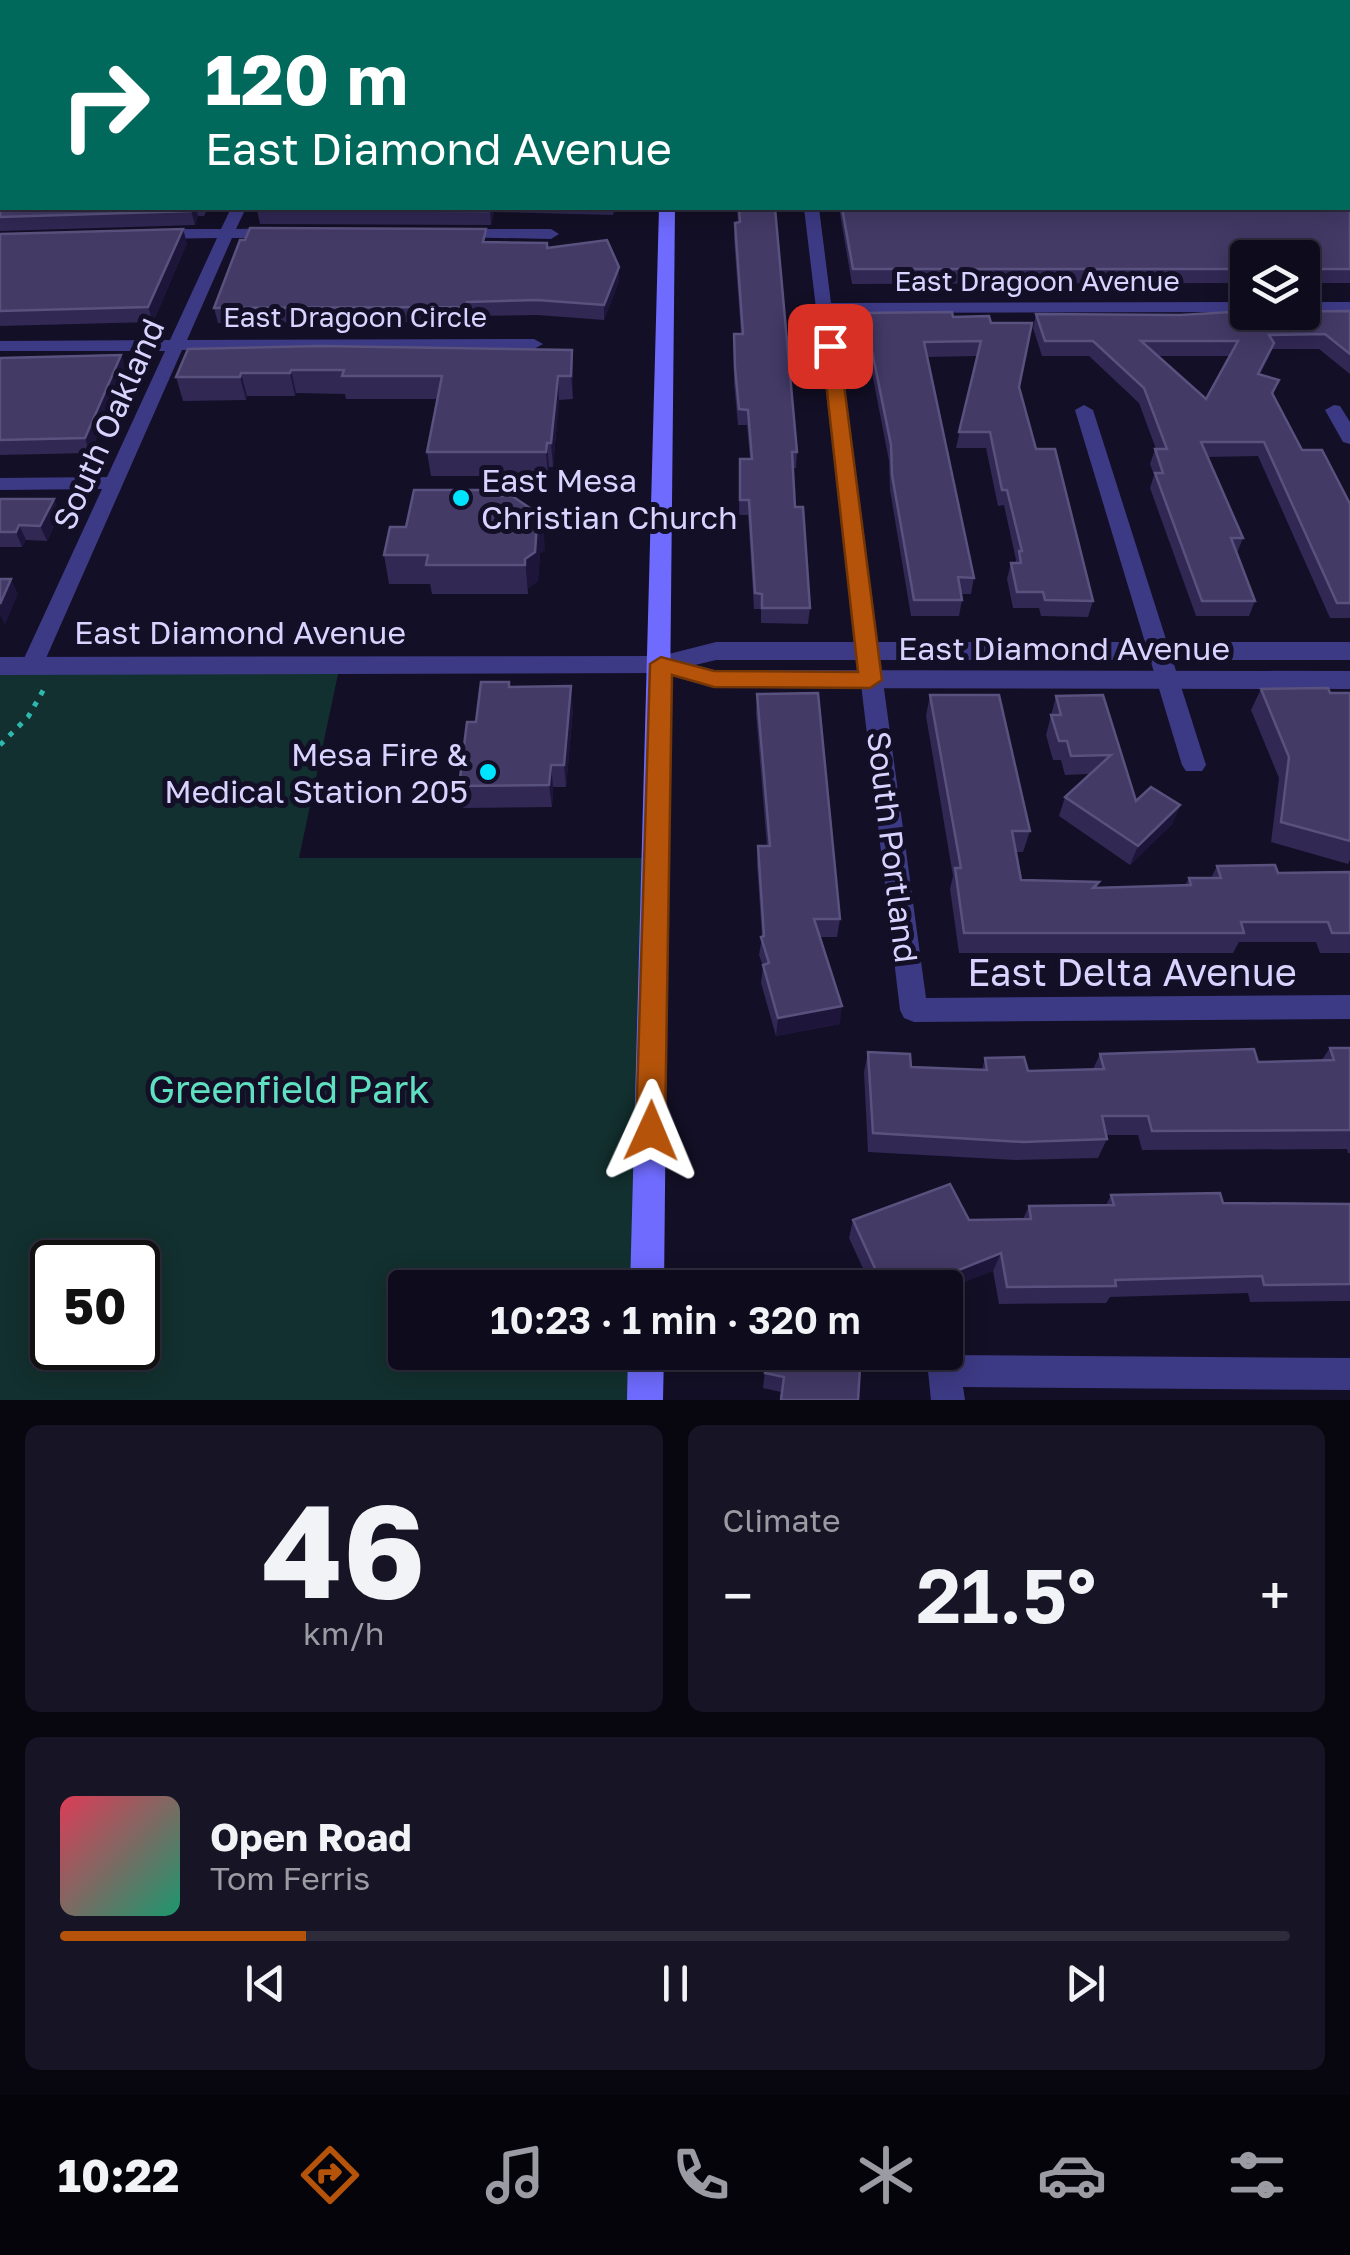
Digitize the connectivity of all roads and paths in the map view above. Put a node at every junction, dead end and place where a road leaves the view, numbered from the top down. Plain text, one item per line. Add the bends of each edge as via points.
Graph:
1 (237, 210) edge
2 (666, 210) edge
3 (811, 210) edge
4 (132, 234) edge
5 (226, 234) junction
6 (303, 234) edge
7 (436, 234) edge
8 (551, 234) dead end
9 (1230, 307) edge
10 (1320, 307) edge
11 (1350, 307) edge
12 (826, 308) junction
13 (177, 344) junction
14 (534, 344) dead end
15 (0, 346) edge
16 (1084, 410) dead end
17 (1334, 410) dead end
18 (1350, 438) edge
19 (114, 483) junction
20 (0, 484) edge
21 (867, 651) junction
22 (1158, 651) junction
23 (1350, 651) edge
24 (661, 664) junction
25 (44, 665) junction
26 (0, 666) edge
27 (870, 680) junction
28 (1350, 680) edge
29 (1167, 681) junction
30 (0, 745) edge
31 (1194, 765) dead end
32 (1350, 1008) edge
33 (914, 1010) joint
34 (648, 1270) edge
35 (646, 1370) edge
36 (1350, 1374) edge
37 (946, 1386) edge
38 (645, 1400) edge

1 - 5 street, South Oakland
2 - 24 main road
3 - 12 street, South Portland
4 - 5 street
5 - 6 street
5 - 13 street, South Oakland
7 - 8 street
9 - 12 street, East Dragoon Avenue
10 - 11 street
12 - 21 street, South Portland
13 - 14 street, East Dragoon Circle
13 - 15 street
13 - 19 street, South Oakland
16 - 22 street
17 - 18 street
19 - 20 street
19 - 25 street, South Oakland
21 - 22 street, East Diamond Avenue
21 - 24 street, East Diamond Avenue via 716,651
21 - 27 street, South Portland
22 - 23 street, East Diamond Avenue
22 - 29 street
24 - 25 street, East Diamond Avenue
24 - 27 street, East Diamond Avenue via 714,679
24 - 34 main road
25 - 26 street, East Diamond Avenue
25 - 30 path via 28,716
27 - 29 street, East Diamond Avenue
27 - 33 street, South Portland
28 - 29 street, East Diamond Avenue
29 - 31 street
32 - 33 street, East Delta Avenue
35 - 38 main road
36 - 37 street

